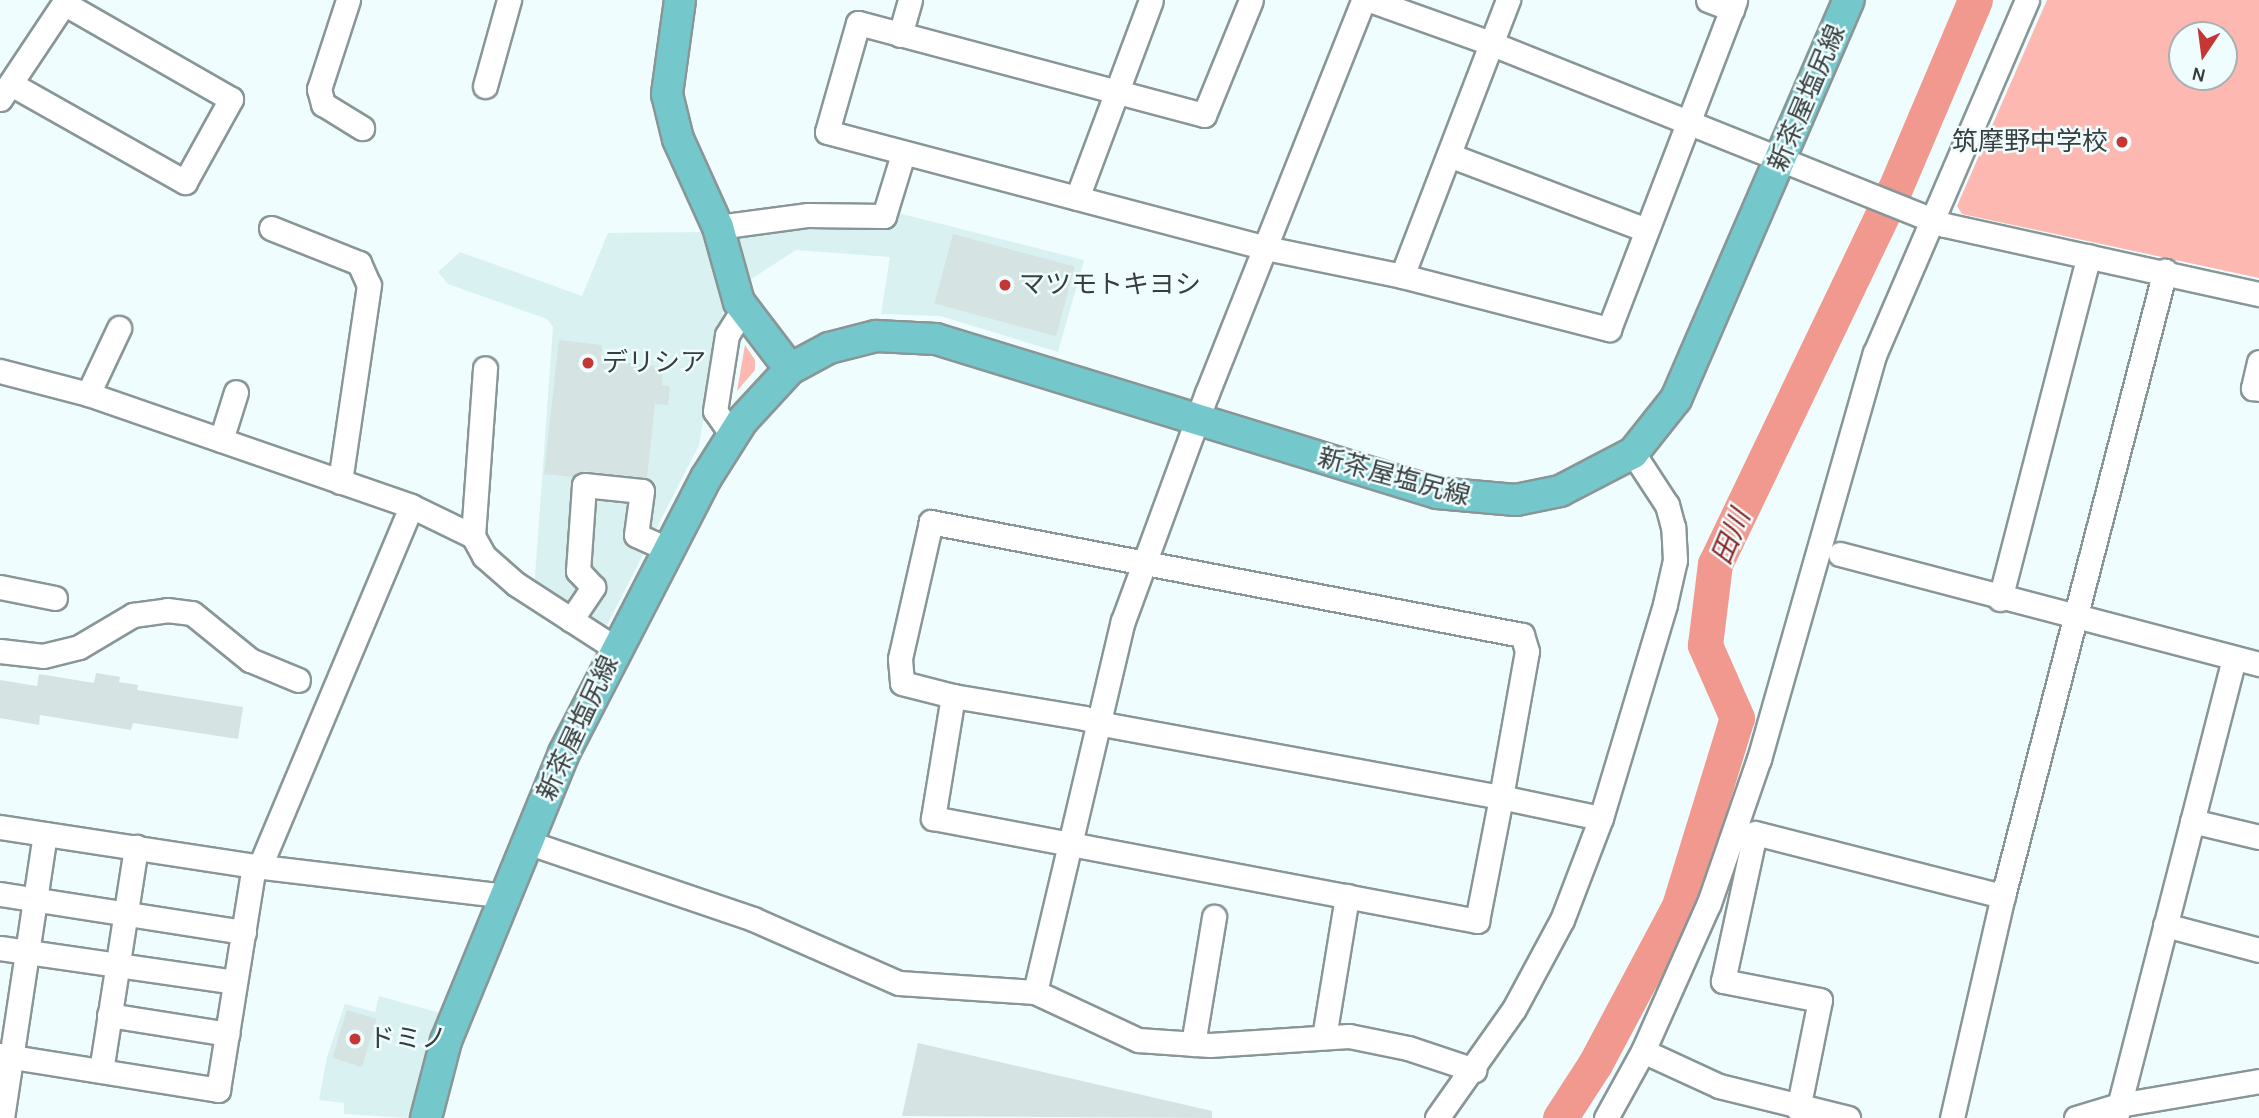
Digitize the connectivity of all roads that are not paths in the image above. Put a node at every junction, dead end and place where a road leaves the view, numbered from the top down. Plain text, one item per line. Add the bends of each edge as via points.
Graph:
1 (348, 0) edge
2 (509, 0) edge
3 (680, 0) edge
4 (910, 0) edge
5 (1151, 0) edge
6 (1251, 0) edge
7 (1363, 0) edge
8 (1370, 0) edge
9 (1508, 0) edge
10 (1708, 0) edge
11 (1849, 0) edge
12 (2027, 0) edge
13 (65, 2) edge
14 (1733, 5) edge
15 (900, 35) junction
16 (1490, 43) junction
17 (485, 86) dead end
18 (5, 92) edge
19 (1118, 96) junction
20 (1690, 123) junction
21 (362, 128) dead end
22 (903, 154) junction
23 (1450, 155) junction
24 (1792, 164) junction
25 (1077, 198) junction
26 (1924, 216) junction
27 (718, 227) junction
28 (271, 228) dead end
29 (1646, 230) junction
30 (1266, 248) junction
31 (2088, 256) junction
32 (2165, 271) junction
33 (1402, 276) junction
34 (2259, 294) edge
35 (743, 309) junction
36 (119, 328) dead end
37 (2259, 362) edge
38 (485, 368) dead end
39 (790, 369) junction
40 (0, 371) edge
41 (2259, 389) edge
42 (236, 392) dead end
43 (88, 394) junction
44 (1197, 421) junction
45 (732, 435) junction
46 (221, 440) junction
47 (1633, 453) junction
48 (341, 482) junction
49 (411, 506) junction
50 (473, 536) junction
51 (668, 550) junction
52 (1840, 554) dead end
53 (1142, 563) junction
54 (0, 587) edge
55 (55, 598) dead end
56 (2000, 598) junction
57 (2076, 617) junction
58 (571, 620) junction
59 (615, 649) junction
60 (0, 651) edge
61 (2234, 658) junction
62 (2259, 664) edge
63 (298, 680) dead end
64 (953, 696) junction
65 (1096, 721) junction
66 (1501, 797) junction
67 (1601, 818) junction
68 (2192, 821) junction
69 (0, 827) edge
70 (45, 834) junction
71 (2259, 837) edge
72 (527, 842) junction
73 (1069, 843) junction
74 (136, 847) junction
75 (257, 866) junction
76 (0, 894) edge
77 (504, 895) junction
78 (1347, 896) junction
79 (2003, 896) junction
80 (35, 899) junction
81 (125, 913) junction
82 (1214, 917) dead end
83 (2165, 925) junction
84 (244, 932) junction
85 (0, 948) edge
86 (2259, 950) edge
87 (27, 952) junction
88 (117, 965) junction
89 (236, 982) junction
90 (1035, 992) junction
91 (10, 1002) edge
92 (110, 1015) junction
93 (227, 1034) junction
94 (1324, 1037) junction
95 (1193, 1044) junction
96 (1643, 1051) junction
97 (6, 1056) edge
98 (1474, 1070) junction
99 (101, 1071) junction
100 (2259, 1081) edge
101 (1798, 1109) junction
102 (2117, 1111) edge
103 (1612, 1116) edge
104 (2, 1118) edge
105 (426, 1118) edge
106 (1437, 1118) edge
107 (1848, 1118) edge
108 (1952, 1118) edge
109 (2076, 1118) edge

1 - 21 street via 319,89 323,104
2 - 17 street
3 - 27 main road via 667,94 678,139
4 - 15 street
5 - 19 street
6 - 19 street via 1204,115
7 - 30 street
8 - 16 street
9 - 16 street
10 - 14 street
11 - 24 main road, 新茶屋塩尻線
12 - 26 street
13 - 18 street
13 - 18 street via 232,99 185,182
14 - 20 street
15 - 19 street
15 - 22 street via 858,23 827,132
16 - 20 street
16 - 23 street
19 - 25 street
20 - 24 street
20 - 29 street
22 - 25 street
22 - 27 street via 884,216 808,215
23 - 29 street
23 - 33 street
24 - 26 street
24 - 47 main road, 新茶屋塩尻線 via 1676,400
25 - 30 street
26 - 31 street
26 - 96 street via 1875,353 1738,824 1704,916
27 - 35 main road
28 - 48 street via 359,263 369,285
29 - 33 street via 1609,329
30 - 33 street
30 - 44 street
31 - 32 street
31 - 56 street
32 - 34 street
32 - 57 street
35 - 39 main road
35 - 45 street via 727,335 715,411
36 - 43 street
37 - 41 street via 2253,388
38 - 50 street
39 - 44 main road, 新茶屋塩尻線 via 852,341 906,334 995,354
39 - 45 main road, 新茶屋塩尻線
40 - 43 street
42 - 46 street
43 - 46 street
44 - 47 main road, 新茶屋塩尻線 via 1396,482 1479,500 1537,498 1560,491
44 - 53 street
45 - 51 main road, 新茶屋塩尻線
46 - 48 street
47 - 67 street via 1667,505 1675,560
48 - 49 street
49 - 50 street
49 - 75 street
50 - 58 street via 484,556 516,584
51 - 58 street via 636,535 642,491 584,485 578,571 593,587
51 - 59 main road, 新茶屋塩尻線
52 - 56 street
53 - 64 street via 931,522 900,659 902,683
53 - 65 street
53 - 66 street via 1522,635 1527,650
54 - 55 street
56 - 57 street
57 - 61 street
57 - 79 street
58 - 59 street
59 - 72 main road, 新茶屋塩尻線
60 - 63 street via 43,656 79,647 133,615 166,610 192,613 250,660
61 - 62 street
61 - 68 street
64 - 65 street
64 - 73 street via 933,818
65 - 66 street
65 - 73 street
66 - 67 street
66 - 78 street via 1477,921
67 - 98 street via 1562,920 1514,1009
68 - 71 street
68 - 83 street
69 - 70 street
70 - 74 street
70 - 80 street
72 - 77 main road, 新茶屋塩尻線
72 - 90 street via 752,919 900,984
73 - 78 street
73 - 90 street
74 - 75 street
74 - 81 street
75 - 77 street
75 - 84 street
76 - 80 street
77 - 105 main road, 新茶屋塩尻線 via 446,1041
78 - 94 street
79 - 101 street via 1755,833 1723,981 1820,1000
79 - 108 street
80 - 81 street
80 - 87 street
81 - 84 street
81 - 88 street
82 - 95 street
83 - 86 street
83 - 102 street
84 - 89 street
85 - 87 street
87 - 88 street
87 - 91 street
88 - 89 street
88 - 92 street
89 - 93 street
90 - 95 street via 1138,1040
91 - 97 street
92 - 93 street
92 - 99 street
93 - 99 street via 218,1090
94 - 95 street
94 - 98 street via 1408,1048
96 - 101 street via 1719,1086
96 - 103 street
97 - 99 street
97 - 104 street
98 - 106 street
100 - 102 street
101 - 107 street
102 - 109 street

